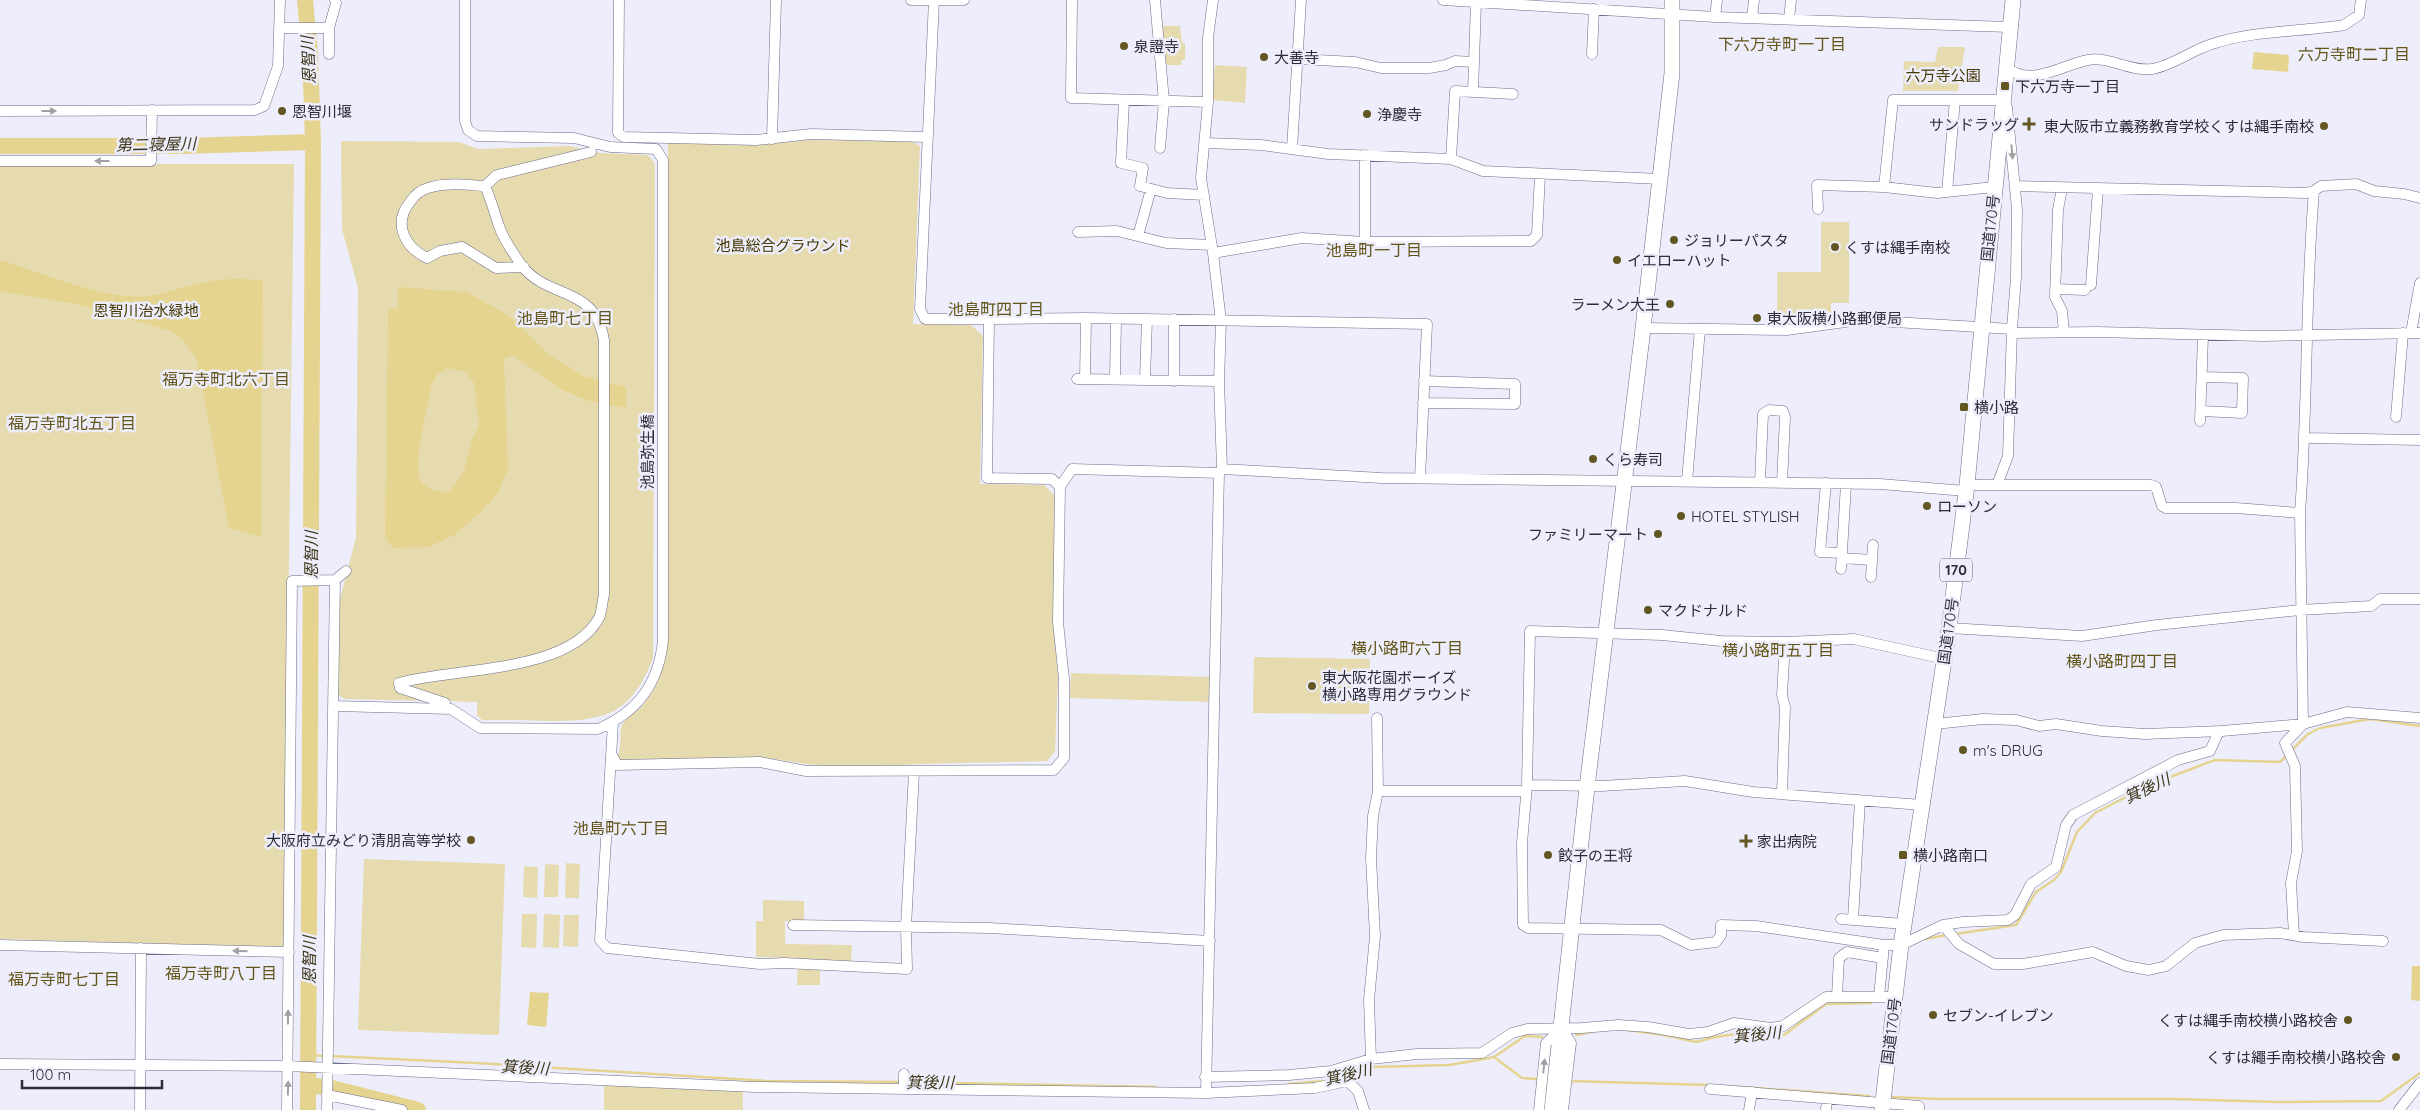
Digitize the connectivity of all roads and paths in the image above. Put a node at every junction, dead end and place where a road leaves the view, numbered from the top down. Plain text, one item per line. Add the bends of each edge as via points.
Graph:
1 (280, 0) edge
2 (465, 0) edge
3 (619, 0) edge
4 (776, 0) edge
5 (911, 0) edge
6 (934, 0) edge
7 (964, 0) edge
8 (1072, 0) edge
9 (1155, 0) edge
10 (1213, 0) edge
11 (1301, 0) edge
12 (1443, 0) edge
13 (1644, 0) edge
14 (1717, 0) edge
15 (1754, 0) edge
16 (1791, 0) edge
17 (2013, 0) edge
18 (2361, 0) edge
19 (337, 1) edge
20 (1476, 2) junction
21 (1595, 6) edge
22 (1672, 7) edge
23 (1643, 12) junction
24 (1715, 17) junction
25 (1752, 18) junction
26 (1789, 19) junction
27 (280, 28) junction
28 (329, 28) junction
29 (2009, 28) junction
30 (329, 54) dead end
31 (1592, 54) dead end
32 (1299, 59) junction
33 (1474, 62) junction
34 (2005, 66) junction
35 (1473, 92) junction
36 (2003, 93) junction
37 (1513, 94) dead end
38 (1124, 100) junction
39 (1955, 100) junction
40 (1164, 101) junction
41 (1208, 102) junction
42 (152, 110) junction
43 (0, 111) edge
44 (666, 137) junction
45 (927, 137) junction
46 (772, 139) junction
47 (1205, 143) junction
48 (1160, 148) dead end
49 (656, 149) junction
50 (1292, 149) junction
51 (591, 152) dead end
52 (1365, 155) junction
53 (1451, 159) junction
54 (0, 161) edge
55 (1540, 175) junction
56 (1660, 178) junction
57 (485, 186) junction
58 (2015, 186) junction
59 (1884, 187) junction
60 (1994, 187) junction
61 (2062, 188) junction
62 (1151, 189) junction
63 (2098, 189) junction
64 (2314, 191) junction
65 (1947, 192) junction
66 (1204, 195) junction
67 (2420, 198) edge
68 (1818, 209) dead end
69 (1078, 232) dead end
70 (1138, 236) junction
71 (1364, 242) junction
72 (1213, 249) junction
73 (524, 268) junction
74 (2420, 283) edge
75 (2055, 289) junction
76 (1086, 318) junction
77 (1116, 318) junction
78 (989, 319) junction
79 (1147, 319) junction
80 (1174, 320) junction
81 (1221, 321) junction
82 (1980, 326) junction
83 (1644, 328) junction
84 (1700, 329) junction
85 (2012, 331) junction
86 (2064, 332) junction
87 (2411, 333) edge
88 (2307, 334) junction
89 (2203, 336) junction
90 (2202, 376) junction
91 (1115, 379) junction
92 (1145, 380) junction
93 (1174, 381) junction
94 (1219, 381) junction
95 (1424, 381) junction
96 (1423, 402) junction
97 (2396, 417) dead end
98 (2306, 438) junction
99 (2420, 440) edge
100 (1220, 471) junction
101 (1420, 478) junction
102 (1625, 481) junction
103 (1687, 481) junction
104 (1760, 482) junction
105 (1782, 483) junction
106 (1826, 483) junction
107 (1846, 484) junction
108 (1997, 485) junction
109 (1060, 486) junction
110 (1966, 488) junction
111 (2300, 513) junction
112 (1873, 545) dead end
113 (1842, 560) junction
114 (1872, 560) junction
115 (346, 572) dead end
116 (1871, 577) dead end
117 (330, 580) junction
118 (2420, 599) edge
119 (2300, 610) junction
120 (1949, 628) junction
121 (1606, 635) junction
122 (1785, 642) junction
123 (1945, 658) junction
124 (445, 703) dead end
125 (334, 706) junction
126 (1376, 718) dead end
127 (2420, 718) edge
128 (614, 723) junction
129 (1935, 724) junction
130 (2303, 724) junction
131 (2219, 731) junction
132 (612, 755) junction
133 (914, 772) junction
134 (1587, 787) junction
135 (1526, 788) junction
136 (1378, 791) junction
137 (1782, 794) junction
138 (1860, 801) junction
139 (1922, 805) junction
140 (1841, 919) dead end
141 (1853, 919) junction
142 (1904, 924) junction
143 (792, 925) dead end
144 (1943, 926) junction
145 (906, 927) junction
146 (1571, 929) junction
147 (2294, 935) junction
148 (1210, 941) junction
149 (2383, 941) dead end
150 (0, 945) edge
151 (1884, 945) junction
152 (1901, 945) junction
153 (141, 948) junction
154 (289, 952) junction
155 (1883, 958) junction
156 (1837, 996) junction
157 (1879, 997) junction
158 (1895, 998) junction
159 (1562, 1029) junction
160 (1371, 1059) junction
161 (0, 1064) edge
162 (140, 1064) junction
163 (289, 1066) junction
164 (324, 1067) junction
165 (904, 1074) dead end
166 (1205, 1077) junction
167 (2420, 1083) edge
168 (904, 1088) junction
169 (1710, 1089) dead end
170 (327, 1090) junction
171 (1752, 1092) junction
172 (1206, 1093) junction
173 (1827, 1099) junction
174 (1882, 1107) edge
175 (140, 1110) edge
176 (287, 1110) edge
177 (327, 1110) edge
178 (402, 1110) edge
179 (1364, 1110) edge
180 (1539, 1110) edge
181 (1552, 1110) edge
182 (1563, 1110) edge
183 (1749, 1110) edge
184 (1826, 1110) edge
185 (1919, 1110) edge
186 (2399, 1110) edge

1 - 27 street
2 - 49 street via 468,130 477,136 574,138 610,147
3 - 44 street via 618,133 624,137
4 - 46 street
5 - 6 street
6 - 7 street
6 - 45 street
8 - 38 street via 1071,98
9 - 40 street
10 - 41 street via 1208,38
11 - 32 street
12 - 20 street
13 - 23 street
14 - 24 street
15 - 25 street
16 - 26 street
17 - 29 highway, 国道170号 / 170
18 - 34 street via 2359,15 2344,25 2238,37 2211,44 2153,69 2090,59 2050,74 2012,73
19 - 28 street
20 - 21 street
20 - 33 street
21 - 23 street
21 - 31 street
22 - 23 street
22 - 24 street
22 - 56 highway via 1672,73
24 - 25 street
25 - 26 street
26 - 29 street
27 - 28 street
27 - 42 street via 278,66 264,106 255,110
28 - 30 street
29 - 34 highway, 国道170号 / 170
32 - 33 street via 1355,62 1381,68 1429,68 1455,61
32 - 50 street
33 - 35 street
34 - 36 highway, 国道170号 / 170
35 - 37 street
35 - 53 street via 1455,91
36 - 39 street
36 -> 58 street via 2009,118
36 - 60 highway, 国道170号 / 170
38 - 40 street
38 - 62 street via 1121,163 1143,168 1140,186
39 - 59 street via 1893,100
39 - 65 street
40 - 41 street
40 - 48 street
41 - 47 street
43 -> 42 street
42 -> 54 street via 151,161
44 - 46 street
44 - 49 street
45 - 46 street via 811,134
45 - 78 street via 920,309 925,318
47 - 50 street
47 - 66 street via 1200,178
49 - 128 street, 池島弥生橋 via 664,169 663,640 654,680 641,700
50 - 52 street
51 - 57 street via 497,175
52 - 53 street
52 - 71 street
53 - 55 street via 1483,171
55 - 56 street
55 - 71 street via 1537,235 1531,241
56 - 83 highway
57 - 73 street via 499,227
57 - 73 street via 426,188 415,196 401,216 401,228 406,239 412,249 426,258 440,250 462,247 496,268
58 - 61 street
58 - 85 street via 2016,277
59 - 65 street
59 - 68 street via 1817,185
60 - 65 street
60 - 82 highway, 国道170号 / 170
61 - 63 street
61 - 75 street
62 - 66 street
62 - 70 street
63 - 64 street
63 - 75 street via 2088,288
64 - 67 street via 2321,186 2356,184 2374,191
64 - 88 street
66 - 72 street
69 - 70 street via 1118,231
70 - 72 street
71 - 72 street via 1302,238
72 - 81 street
73 - 124 street via 543,282 583,302 599,318 602,328 604,595 599,617 583,637 569,647 530,660 399,683 400,688
74 - 87 street
75 - 86 street
76 - 77 street
76 - 78 street
76 - 91 street via 1081,379
77 - 79 street
77 - 91 street
78 - 109 street via 987,478 1052,479
79 - 80 street
79 - 92 street
80 - 81 street
80 - 93 street
81 - 94 street
81 - 95 street via 1426,324
82 - 84 street via 1860,320 1788,330
82 - 85 street
82 - 110 highway, 国道170号 / 170
83 - 84 street
83 - 102 highway
84 - 103 street
85 - 86 street
85 - 108 street via 2008,456
86 - 89 street
87 - 88 street
87 - 97 street
88 - 89 street
88 - 98 street
89 - 90 street
90 - 90 street via 2243,378 2242,413 2200,416
91 - 92 street
92 - 93 street
93 - 94 street
94 - 100 street
95 - 96 street
95 - 96 street via 1515,384 1515,404
96 - 101 street
98 - 99 street
98 - 111 street
100 - 101 street
100 - 109 street via 1072,469
100 - 148 street
101 - 102 street
102 - 103 street
102 - 121 highway
103 - 104 street
104 - 105 street
104 - 105 street via 1763,414 1769,410 1783,411 1785,417
105 - 106 street
106 - 107 street
106 - 113 street via 1820,552
107 - 110 street
107 - 113 street
108 - 110 street
108 - 111 street via 2151,485 2156,487 2162,506 2166,508 2236,508
109 - 133 street via 1058,622 1064,679 1064,758 1054,770
110 - 120 highway, 国道170号 / 170
111 - 119 street
112 - 114 street
113 - 114 street
114 - 116 street
115 - 117 street
117 - 125 street
117 - 154 street via 292,581
118 - 119 street via 2380,599 2371,606
119 - 120 street via 2082,636
119 - 130 street
120 - 123 highway, 国道170号 / 170
121 - 122 street
121 - 134 highway
121 - 135 street via 1530,632
122 - 123 street via 1854,639
122 - 137 street
123 - 129 highway, 国道170号 / 170
125 - 128 street via 451,709 480,728 598,730
125 - 164 street via 328,1043
126 - 136 street
127 - 130 street via 2347,712
128 - 132 street
129 - 131 street via 1983,719 2145,734
129 - 139 highway, 国道170号 / 170
130 - 131 street
130 - 147 street via 2285,744 2295,766 2297,851 2291,883
131 - 144 street via 2210,751 2178,760 2073,815 2066,825 2056,867 2031,884 2015,915 2008,920
132 - 133 street via 617,765 760,762 806,771
132 - 145 street via 600,940 607,948 760,964 907,969
133 - 145 street
134 - 135 street
134 - 137 street via 1685,781
134 - 146 highway
135 - 136 street
135 - 146 street via 1522,843 1523,926
136 - 160 street via 1371,858 1375,936 1369,1000
137 - 138 street
138 - 139 street
138 - 141 street
139 - 142 highway, 国道170号 / 170
140 - 141 street
141 - 142 street
142 - 152 highway, 国道170号 / 170
143 - 145 street
144 - 147 street via 1959,944 1994,964 2023,964 2093,952 2126,966 2150,970 2166,966 2195,943 2223,935
144 - 152 street
145 - 148 street via 990,928
146 - 151 street via 1661,930 1691,945 1716,942 1721,935 1721,925
146 - 159 highway
147 - 149 street
148 - 166 street
150 - 153 street
151 - 152 street
151 - 155 street
152 - 158 highway, 国道170号 / 170
154 -> 153 street
153 - 162 street
163 -> 154 street
155 - 156 street via 1847,952 1839,958
155 - 157 street
156 - 157 street
156 - 159 street via 1826,998 1783,1026 1771,1028 1734,1023 1708,1032 1689,1034 1618,1025
157 - 158 street
158 - 174 highway, 国道170号 / 170
159 - 160 street via 1527,1029 1512,1033 1482,1053 1417,1054
180 -> 159 street via 1546,1043
159 - 181 highway
159 - 182 street via 1571,1043
160 - 166 street via 1331,1071 1256,1078
161 - 162 street
162 - 163 street
162 - 175 street
163 - 164 street
176 -> 163 street
164 - 168 street via 755,1087
164 - 170 street
165 - 168 street
166 - 172 street
167 - 186 street
168 - 172 street
169 - 171 street
170 - 177 street
170 - 178 street
171 - 173 street
171 - 183 street
172 - 179 street via 1316,1088 1347,1081 1358,1091
173 - 174 street
173 - 184 street
174 - 185 street via 1919,1106

